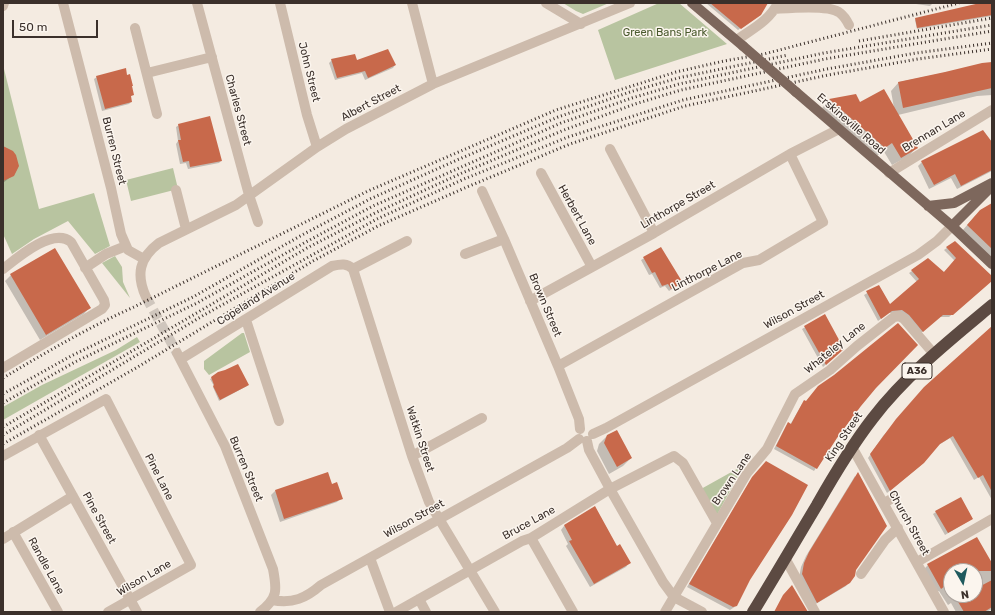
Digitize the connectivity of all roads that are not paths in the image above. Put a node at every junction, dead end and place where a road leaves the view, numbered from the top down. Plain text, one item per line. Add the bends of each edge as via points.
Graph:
1 (63, 3) edge
2 (197, 3) edge
3 (280, 3) edge
4 (412, 3) edge
5 (546, 3) edge
6 (630, 3) edge
7 (692, 3) edge
8 (776, 6) edge
9 (581, 24) junction
10 (849, 25) dead end
11 (135, 28) dead end
12 (740, 43) junction
13 (212, 57) junction
14 (146, 73) junction
15 (433, 84) junction
16 (992, 110) edge
17 (157, 114) dead end
18 (839, 129) junction
19 (317, 147) junction
20 (610, 149) dead end
21 (790, 154) junction
22 (541, 173) dead end
23 (889, 173) junction
24 (992, 185) edge
25 (176, 190) dead end
26 (482, 192) dead end
27 (249, 195) junction
28 (928, 206) junction
29 (258, 222) dead end
30 (952, 226) junction
31 (186, 229) junction
32 (654, 233) junction
33 (504, 239) junction
34 (407, 241) dead end
35 (126, 246) junction
36 (465, 254) dead end
37 (144, 260) junction
38 (992, 264) edge
39 (350, 267) junction
40 (592, 267) junction
41 (86, 268) junction
42 (3, 269) edge
43 (146, 297) tunnel mouth
44 (530, 301) junction
45 (992, 305) edge
46 (246, 320) junction
47 (934, 354) junction
48 (179, 356) joint
49 (558, 366) junction
50 (3, 368) edge
51 (482, 418) dead end
52 (279, 421) dead end
53 (39, 435) junction
54 (585, 436) junction
55 (852, 447) junction
56 (767, 449) joint
57 (3, 456) edge
58 (412, 456) junction
59 (674, 456) joint
60 (610, 489) junction
61 (73, 496) junction
62 (989, 518) edge
63 (438, 520) junction
64 (717, 523) junction
65 (898, 528) junction
66 (13, 532) junction
67 (531, 538) junction
68 (3, 539) edge
69 (370, 558) junction
70 (785, 558) junction
71 (917, 562) junction
72 (191, 565) joint
73 (470, 570) junction
74 (861, 574) dead end
75 (674, 597) junction
76 (419, 599) junction
77 (131, 600) junction
78 (272, 600) junction
79 (289, 607) edge
80 (58, 612) edge
81 (108, 612) edge
82 (137, 612) edge
83 (260, 612) edge
84 (390, 612) edge
85 (396, 612) edge
86 (426, 612) edge
87 (495, 612) edge
88 (573, 612) edge
89 (665, 612) edge
90 (702, 612) edge
91 (754, 612) edge
92 (815, 612) edge
93 (944, 612) edge

1 - 35 street, Burren Street
2 - 13 street, Charles Street
3 - 19 street, John Street
4 - 15 street
5 - 9 street
6 - 9 street, Albert Street
7 - 12 main road, Erskineville Road
8 - 10 street via 820,8 839,12
8 - 12 street via 764,22
9 - 15 street, Albert Street
11 - 14 street
12 - 18 main road, Erskineville Road, bridge
13 - 14 street
13 - 27 street, Charles Street
14 - 17 street
15 - 19 street, Albert Street
16 - 23 street, Brennan Lane
18 - 21 street, Linthorpe Street
18 - 23 main road, Erskineville Road
19 - 27 street, Albert Street
20 - 32 street
21 - 32 street, Linthorpe Street
21 - 49 street, Linthorpe Lane via 823,222 758,260 743,263
22 - 40 street, Herbert Lane
23 - 28 main road, Erskineville Road
24 - 28 main road via 954,203
24 - 30 main road, Wilson Street
25 - 31 street
26 - 33 street, Brown Street
27 - 29 street, Charles Street
27 - 31 street, Albert Street via 236,205
28 - 30 main road, Erskineville Road
30 - 38 main road, Erskineville Road
30 - 54 street, Wilson Street via 918,255 613,424
31 - 37 street, Albert Street via 159,243
32 - 40 street, Linthorpe Street
33 - 36 street
33 - 44 street, Brown Street
34 - 39 street, Copeland Avenue
35 - 37 street
35 - 41 street via 106,254
37 - 43 street via 140,280
39 - 46 street, Copeland Avenue via 332,266
39 - 58 street, Watkin Street
40 - 44 street, Linthorpe Street
41 - 42 street via 71,242 58,237 26,252
41 - 50 street via 104,300 105,305 102,309
44 - 49 street, Brown Street
45 - 47 highway, King Street / A36
46 - 48 street, Copeland Avenue
46 - 52 street
47 - 55 highway, King Street / A36 via 873,417
47 - 56 street, Whateley Lane via 904,319 894,317 830,370 795,394
48 - 78 street, Burren Street via 224,446 256,522 276,582
49 - 54 street, Brown Street
51 - 58 street
53 - 57 street
53 - 61 street, Pine Street
53 - 72 street, Pine Lane via 106,399
54 - 60 street, Brown Street via 589,450
54 - 63 street, Wilson Street
55 - 65 street, Church Street via 888,500
55 - 70 highway, King Street / A36
56 - 64 street, Brown Lane via 747,473
58 - 63 street, Watkin Street
59 - 60 street, Bruce Lane
59 - 64 street, Brown Lane via 683,463
60 - 67 street, Bruce Lane
60 - 75 street, Brown Street
61 - 66 street
61 - 77 street, Pine Street
62 - 71 street via 937,545
63 - 69 street, Wilson Street
63 - 73 street, Watkin Street
64 - 75 street, Brown Lane
65 - 71 street, Church Street
65 - 74 street via 885,540
66 - 68 street
66 - 80 street, Randle Lane
67 - 73 street, Bruce Lane
67 - 88 street
69 - 79 street, Wilson Street via 321,585
69 - 84 street
70 - 91 highway, King Street / A36
70 - 92 street
71 - 93 street, Church Street
72 - 77 street, Wilson Lane
73 - 76 street, Bruce Lane
73 - 87 street, Watkin Street
75 - 89 street, Brown Lane
75 - 90 street, Brown Street
76 - 85 street, Bruce Lane
76 - 86 street
77 - 81 street, Wilson Lane
77 - 82 street, Pine Street
78 - 79 street, Wilson Street
78 - 83 street via 270,605

